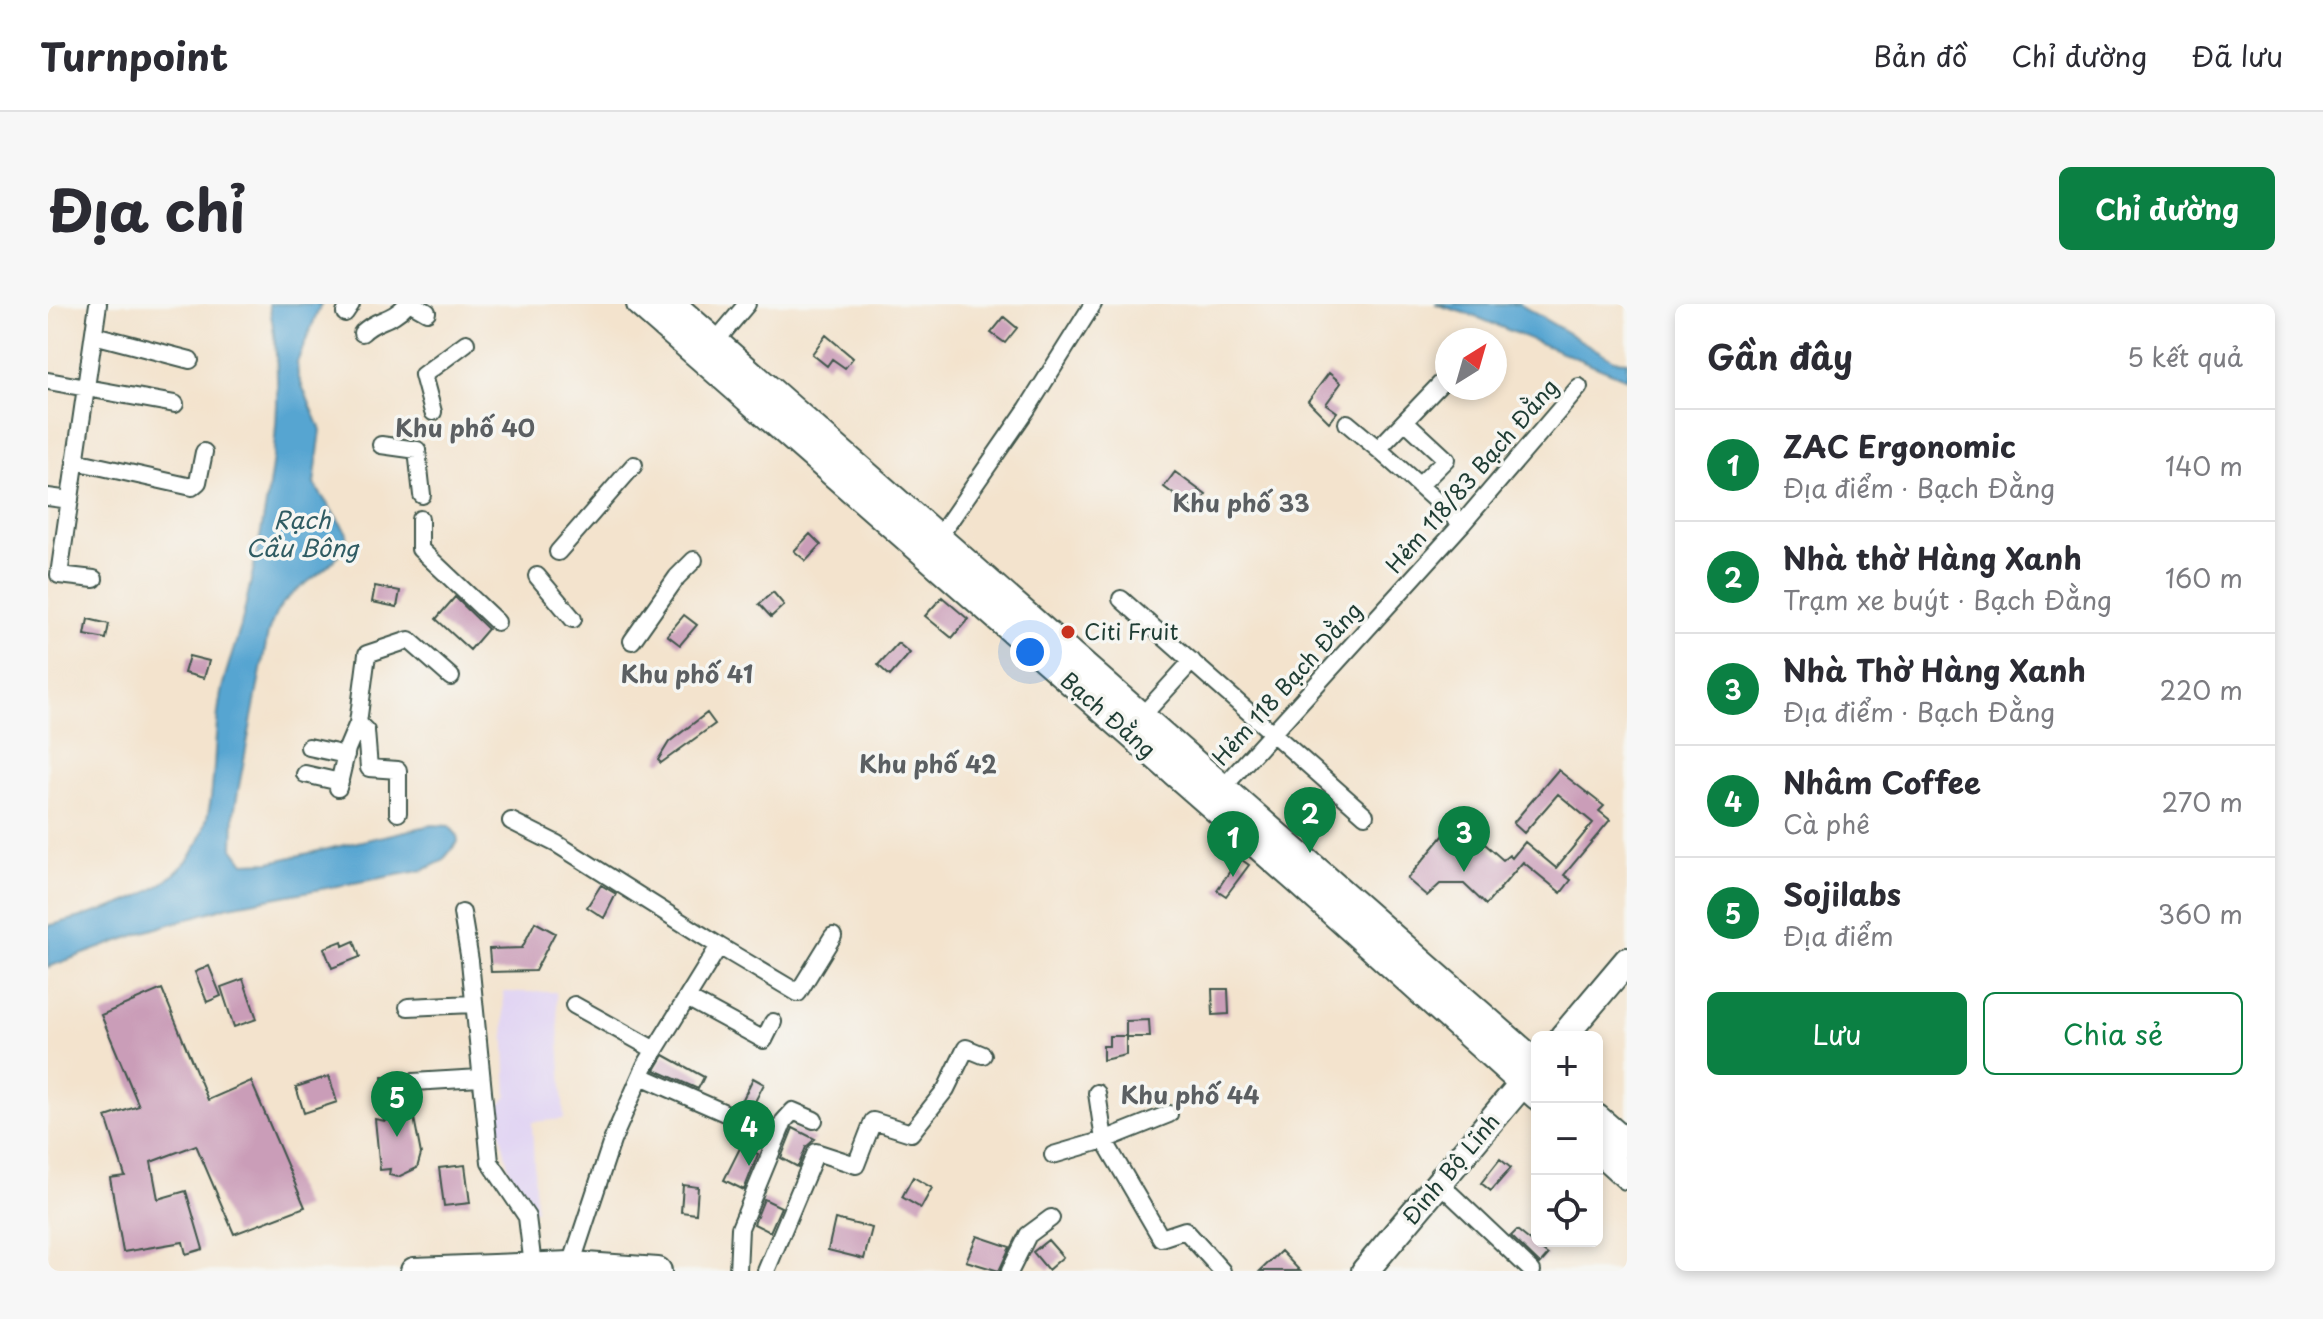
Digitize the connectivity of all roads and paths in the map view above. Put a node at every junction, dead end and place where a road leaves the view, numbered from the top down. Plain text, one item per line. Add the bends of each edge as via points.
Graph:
1 (98, 304) edge
2 (640, 304) edge
3 (672, 304) edge
4 (747, 304) edge
5 (1093, 304) edge
6 (416, 307) edge
7 (362, 333) dead end
8 (94, 335) junction
9 (466, 343) dead end
10 (708, 349) junction
11 (190, 360) dead end
12 (48, 381) edge
13 (1579, 387) dead end
14 (86, 388) junction
15 (1435, 390) edge
16 (175, 404) dead end
17 (433, 412) dead end
18 (1405, 421) junction
19 (1347, 423) dead end
20 (381, 445) dead end
21 (1378, 449) junction
22 (204, 452) dead end
23 (75, 461) junction
24 (634, 465) dead end
25 (1419, 486) junction
26 (422, 495) dead end
27 (48, 497) edge
28 (70, 500) junction
29 (420, 519) dead end
30 (1462, 524) junction
31 (931, 546) junction
32 (558, 552) dead end
33 (694, 560) dead end
34 (537, 576) dead end
35 (94, 579) dead end
36 (1398, 595) joint
37 (1121, 599) dead end
38 (573, 619) dead end
39 (497, 622) dead end
40 (632, 641) dead end
41 (1192, 661) junction
42 (451, 677) dead end
43 (1141, 717) junction
44 (358, 723) junction
45 (1273, 733) junction
46 (309, 747) dead end
47 (346, 755) junction
48 (305, 774) dead end
49 (1216, 796) junction
50 (398, 813) dead end
51 (1365, 815) dead end
52 (511, 821) dead end
53 (462, 913) dead end
54 (833, 936) dead end
55 (719, 946) junction
56 (1627, 961) edge
57 (687, 998) junction
58 (473, 1004) junction
59 (574, 1005) dead end
60 (408, 1007) dead end
61 (773, 1022) dead end
62 (1568, 1031) edge
63 (655, 1050) junction
64 (983, 1055) dead end
65 (1531, 1075) edge
66 (641, 1076) junction
67 (480, 1078) junction
68 (1531, 1079) edge
69 (413, 1082) dead end
70 (1097, 1093) dead end
71 (725, 1113) dead end
72 (1169, 1114) dead end
73 (814, 1120) dead end
74 (1603, 1123) edge
75 (1104, 1140) junction
76 (1627, 1144) edge
77 (1603, 1154) edge
78 (1053, 1155) dead end
79 (1627, 1176) edge
80 (1439, 1183) junction
81 (1051, 1218) dead end
82 (571, 1265) junction
83 (533, 1266) junction
84 (414, 1271) edge
85 (658, 1271) edge
86 (738, 1271) edge
87 (766, 1271) edge
88 (1010, 1271) edge
89 (1222, 1271) edge
90 (1365, 1271) edge
91 (1532, 1271) edge

1 - 8 street
2 - 10 main road, Bạch Đằng
3 - 10 main road, Bạch Đằng
4 - 10 street
5 - 31 street
6 - 7 street via 371,324
8 - 11 street
8 - 14 street
9 - 17 street via 423,375
10 - 31 main road, Bạch Đằng
12 - 14 street
13 - 30 street, Hẻm 118/83 Bạch Đằng
14 - 16 street
14 - 23 street
15 - 18 street
18 - 21 street
18 - 25 street via 1446,459
19 - 21 street
20 - 26 street via 417,450
21 - 25 street
22 - 23 street via 198,482 192,487
23 - 28 street
24 - 32 street
25 - 30 street
27 - 28 street
28 - 35 street via 59,575
29 - 39 street via 420,549
30 - 36 street, Hẻm 118/83 Bạch Đằng
31 - 43 main road, Bạch Đằng
31 - 49 main road, Bạch Đằng
33 - 40 street
34 - 38 street
36 - 45 street, Hẻm 118 Bạch Đằng
37 - 41 street
41 - 43 street
41 - 45 street
42 - 44 street via 409,640 367,654
43 - 49 main road, Bạch Đằng
44 - 47 street
44 - 50 street via 366,731 369,768 398,770
45 - 49 street, Hẻm 118 Bạch Đằng
45 - 51 street
46 - 47 street
47 - 48 street via 339,785
49 - 65 main road, Bạch Đằng
52 - 55 street
53 - 58 street
54 - 55 street via 798,993
55 - 57 street
56 - 62 main road
57 - 61 street via 764,1040
57 - 63 street
58 - 60 street
58 - 67 street
59 - 63 street
63 - 66 street
64 - 87 street via 966,1048 946,1089 911,1133 873,1121 856,1165 816,1152
66 - 71 street
66 - 82 street via 612,1141
67 - 69 street
67 - 83 street via 490,1162 527,1217
68 - 80 main road, Đinh Bộ Lĩnh
70 - 75 street
72 - 75 street
73 - 86 street via 793,1111 784,1121 740,1228
74 - 76 main road
75 - 78 street
75 - 89 street via 1161,1238 1185,1230
77 - 79 main road
80 - 90 main road, Đinh Bộ Lĩnh
80 - 91 street
81 - 88 street via 1028,1235
82 - 83 main road
82 - 85 main road
83 - 84 main road

